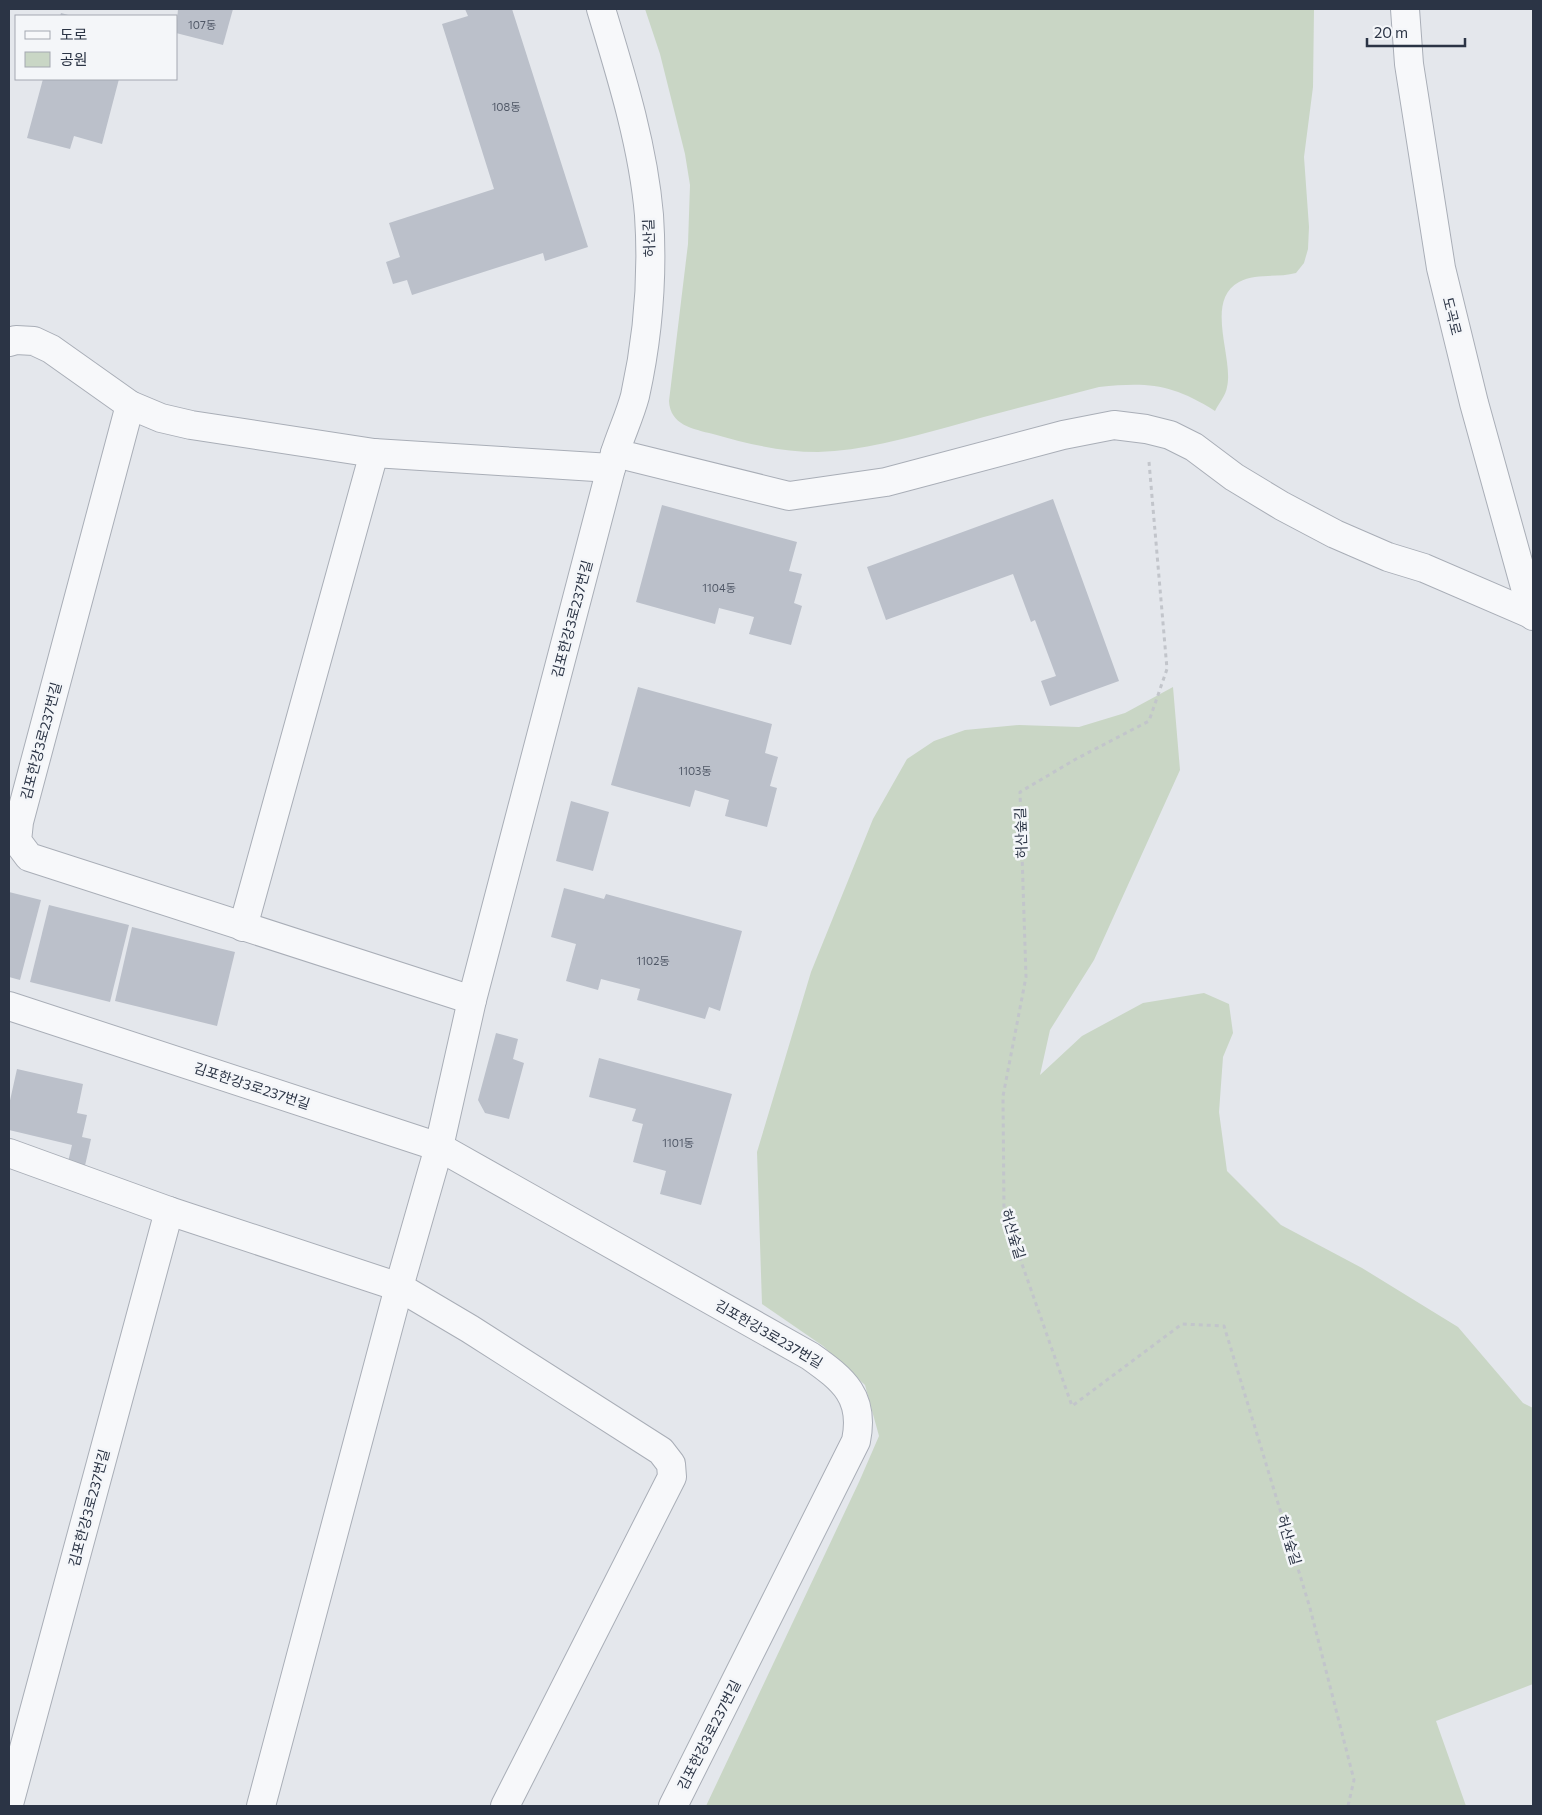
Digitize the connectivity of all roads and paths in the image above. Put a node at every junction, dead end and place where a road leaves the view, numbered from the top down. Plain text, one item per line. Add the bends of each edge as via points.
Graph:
1 (601, 9) edge
2 (1405, 9) edge
3 (9, 342) edge
4 (130, 406) junction
5 (1146, 428) junction
6 (374, 452) junction
7 (613, 461) junction
8 (1533, 616) edge
9 (243, 927) junction
10 (472, 1000) junction
11 (9, 1006) edge
12 (439, 1147) junction
13 (9, 1153) edge
14 (169, 1211) junction
15 (399, 1286) junction
16 (9, 1804) edge
17 (260, 1806) edge
18 (505, 1806) edge
19 (673, 1806) edge
20 (1348, 1806) edge

1 - 7 street, 허산길 via 628,104 643,174 651,262 644,341 634,397
2 - 8 street, 도곡로 via 1409,64 1441,268 1474,403
3 - 4 street via 34,341
4 - 6 street via 191,425
4 - 9 street, 김포한강3로237번길 via 19,822 17,841 30,857
5 - 7 street via 1114,425 1063,435 886,482 788,496
5 - 8 street via 1194,447 1234,477 1335,534
5 - 20 path, 허산숲길 via 1167,669 1150,721 1020,792 1026,977 1003,1096 1004,1213 1072,1406 1182,1324 1224,1326 1312,1618 1354,1780
6 - 7 street
6 - 9 street
7 - 10 street, 김포한강3로237번길
9 - 10 street, 김포한강3로237번길
10 - 12 street, 김포한강3로237번길
11 - 12 street, 김포한강3로237번길
12 - 15 street, 김포한강3로237번길
12 - 19 street, 김포한강3로237번길 via 810,1356 835,1374 850,1391 858,1407 860,1423 856,1441
13 - 14 street
14 - 15 street
14 - 16 street, 김포한강3로237번길
15 - 17 street, 김포한강3로237번길
15 - 18 street via 651,1442 671,1464 672,1477

